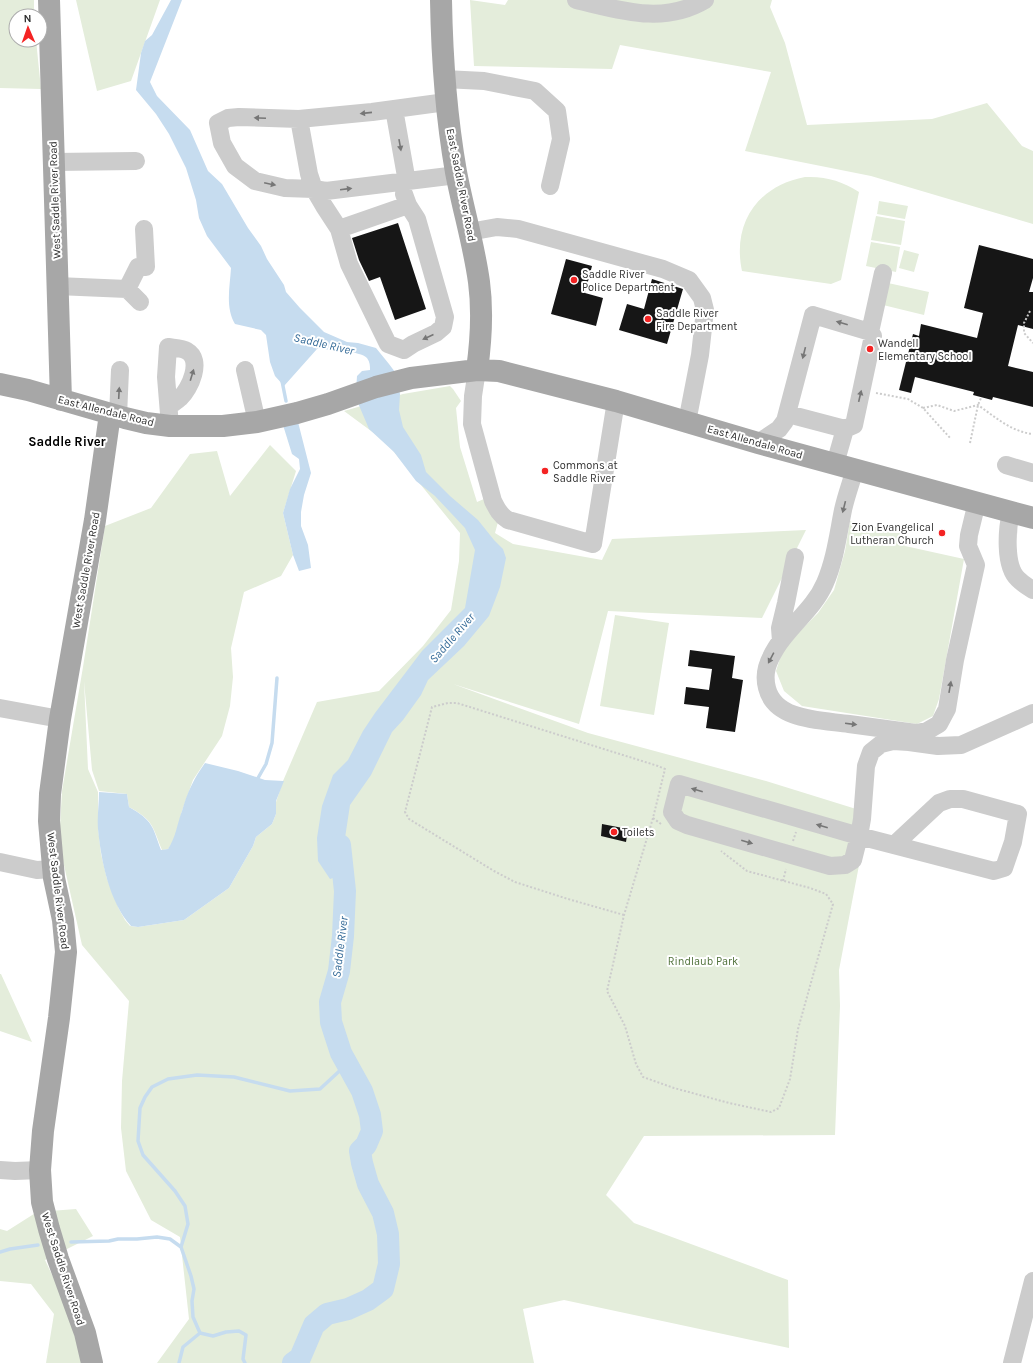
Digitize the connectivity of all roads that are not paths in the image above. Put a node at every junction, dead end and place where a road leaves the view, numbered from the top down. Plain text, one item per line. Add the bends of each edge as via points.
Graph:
1 (49, 0) edge
2 (441, 0) edge
3 (576, 0) edge
4 (705, 0) edge
5 (444, 79) junction
6 (446, 102) junction
7 (394, 109) junction
8 (299, 119) junction
9 (136, 161) dead end
10 (54, 162) junction
11 (457, 175) junction
12 (403, 182) junction
13 (550, 186) dead end
14 (314, 189) junction
15 (408, 205) junction
16 (144, 229) dead end
17 (339, 229) junction
18 (469, 232) junction
19 (883, 273) dead end
20 (57, 286) junction
21 (127, 289) junction
22 (140, 302) dead end
23 (870, 332) junction
24 (404, 350) junction
25 (120, 370) dead end
26 (245, 370) dead end
27 (477, 370) junction
28 (405, 379) junction
29 (0, 384) edge
30 (61, 400) junction
31 (616, 401) junction
32 (788, 414) junction
33 (114, 415) junction
34 (170, 416) junction
35 (257, 422) junction
36 (687, 422) junction
37 (845, 429) junction
38 (758, 443) junction
39 (1006, 465) dead end
40 (845, 466) junction
41 (1033, 473) edge
42 (977, 502) junction
43 (1011, 512) junction
44 (1033, 518) edge
45 (795, 557) dead end
46 (1033, 590) edge
47 (781, 641) junction
48 (0, 708) edge
49 (1033, 713) edge
50 (60, 719) junction
51 (859, 836) junction
52 (894, 845) junction
53 (0, 862) edge
54 (53, 868) junction
55 (0, 1170) edge
56 (40, 1170) junction
57 (1033, 1281) edge
58 (92, 1363) edge
59 (1012, 1363) edge

1 - 10 main road, West Saddle River Road
2 - 5 main road, East Saddle River Road
3 - 4 street via 635,14 654,15 687,9
5 - 6 main road, East Saddle River Road
5 - 13 street via 484,80 535,91 557,111 561,139
6 - 7 street
6 - 11 main road, East Saddle River Road
7 -> 8 street
7 -> 12 street
8 - 14 street
8 -> 14 street via 239,117 228,118 218,123 222,143 235,166 256,181 285,188
9 - 10 street
10 - 20 main road, West Saddle River Road
11 - 12 street
11 - 18 main road, East Saddle River Road
14 -> 12 street via 326,191
12 - 15 street
14 - 17 street
15 - 17 street
15 -> 24 street via 417,219 445,317 443,327 436,333
16 - 21 street via 146,267 138,267
17 - 24 street via 349,264 388,344
18 - 27 main road, East Saddle River Road via 481,297
18 - 36 street via 497,227 518,229 663,269 688,280 702,298 705,310 700,355
19 - 23 street
20 - 21 street
20 - 30 main road, West Saddle River Road
21 - 22 street
23 -> 32 street via 813,315
37 -> 23 street via 854,425 873,336
24 - 28 street
33 -> 25 street
26 - 35 street
27 - 28 main road, East Allendale Road
27 - 31 main road, East Allendale Road via 508,373
27 - 31 street via 472,424 493,502 500,514 508,520 593,544
28 - 35 main road, East Allendale Road via 328,404
29 - 30 main road, East Allendale Road
30 - 33 main road, East Allendale Road
31 - 36 main road, East Allendale Road
32 - 37 street
32 - 38 street via 779,429
33 - 34 main road, East Allendale Road via 146,423
33 - 50 main road, West Saddle River Road
34 -> 34 street via 184,394 195,366 188,351 168,347 166,377
34 - 35 main road, East Allendale Road via 223,426
36 - 38 main road, East Allendale Road
37 - 40 street
38 - 40 main road, East Allendale Road
39 - 41 street
40 - 42 main road, East Allendale Road
40 -> 47 street via 844,509 839,537 825,584 814,603
42 - 43 main road, East Allendale Road
47 -> 42 street via 767,663 765,679 768,696 777,706 794,715 916,733 927,731 939,724 947,709 976,566 968,546
43 - 44 main road, East Allendale Road
43 - 46 street via 1007,529 1009,560 1016,578
45 - 47 street via 780,628
48 - 50 street
49 - 51 street via 961,746 893,741 881,744 871,752 866,766
50 - 54 main road, West Saddle River Road via 50,794 49,821
51 -> 51 street via 679,784 672,812 686,825 830,866 845,865 853,860
51 - 52 street
52 - 52 street via 939,803 950,799 963,799 1018,814 1013,842 1004,868 994,871
53 - 54 street via 37,870
54 - 56 main road, West Saddle River Road via 66,952
55 - 56 street
56 - 58 main road, West Saddle River Road via 42,1202 49,1229
57 - 59 street

